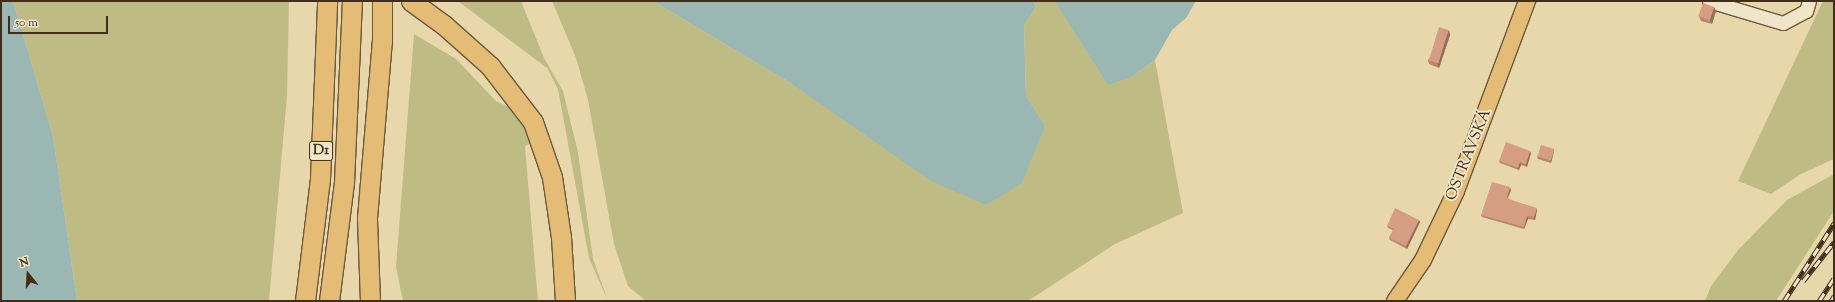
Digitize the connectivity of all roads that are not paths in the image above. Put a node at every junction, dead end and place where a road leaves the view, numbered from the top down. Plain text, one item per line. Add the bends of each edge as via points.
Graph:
1 (327, 1) edge
2 (382, 1) edge
3 (411, 1) edge
4 (1527, 1) edge
5 (1709, 1) edge
6 (1809, 1) edge
7 (352, 8) edge
8 (305, 301) edge
9 (329, 301) edge
10 (370, 301) edge
11 (565, 301) edge
12 (1395, 301) edge

1 - 8 highway, D1 via 320,179
2 - 10 highway via 382,41 367,218
3 - 11 highway via 444,25 490,66 533,122 552,177 561,237
4 - 12 main road, OSTRAVSKÁ via 1456,190 1423,260
5 - 6 street via 1782,23 1806,10
7 - 9 highway, D1 via 344,184

